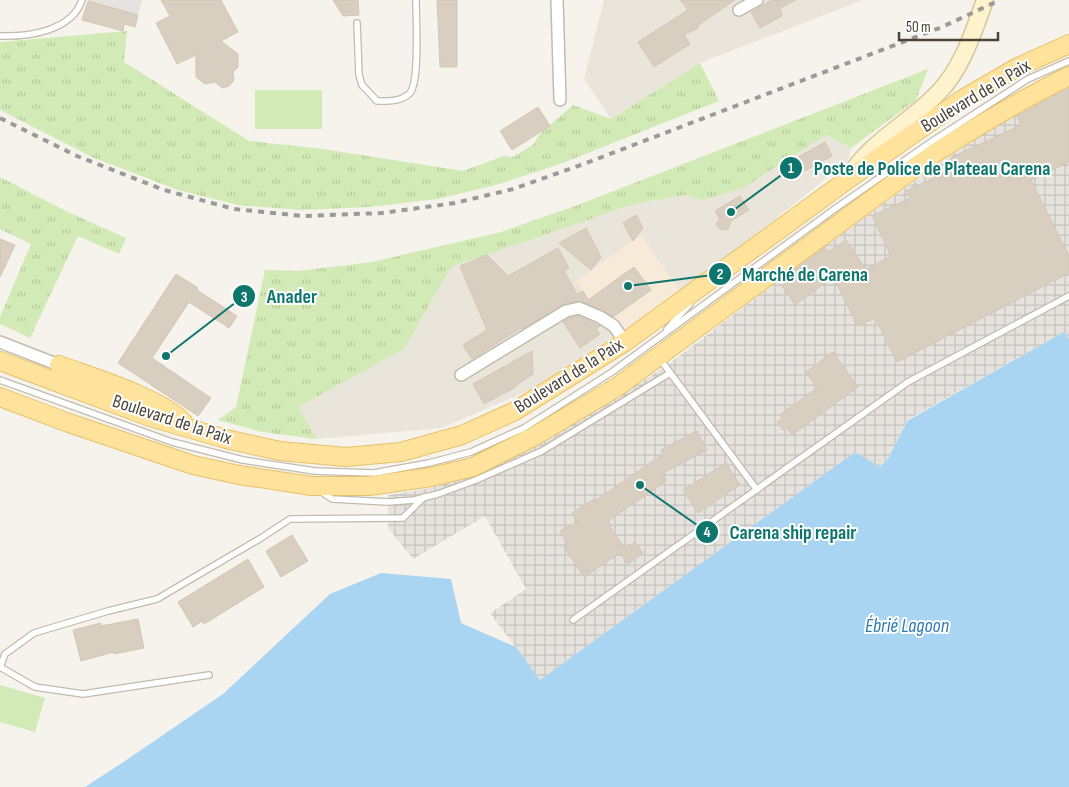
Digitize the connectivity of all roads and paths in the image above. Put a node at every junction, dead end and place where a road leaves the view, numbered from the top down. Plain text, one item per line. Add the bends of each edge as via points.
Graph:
1 (82, 0) edge
2 (416, 0) edge
3 (557, 0) edge
4 (757, 0) edge
5 (985, 0) edge
6 (739, 10) dead end
7 (358, 23) dead end
8 (0, 36) edge
9 (1069, 44) edge
10 (1069, 61) edge
11 (1069, 76) edge
12 (1032, 94) junction
13 (560, 100) dead end
14 (931, 142) junction
15 (847, 180) junction
16 (716, 276) junction
17 (706, 294) junction
18 (1069, 296) edge
19 (657, 340) junction
20 (0, 342) edge
21 (626, 342) junction
22 (658, 357) junction
23 (0, 361) edge
24 (59, 365) joint
25 (670, 373) junction
26 (461, 375) dead end
27 (0, 380) edge
28 (0, 397) edge
29 (188, 427) junction
30 (312, 486) junction
31 (757, 490) junction
32 (424, 497) junction
33 (573, 620) dead end
34 (209, 675) dead end

1 - 8 lane via 72,18 52,28
2 - 7 lane via 416,79 410,93 398,100 377,101 362,85
3 - 13 street
4 - 6 street
5 - 15 main road via 961,62 947,83 871,150
9 - 15 main road, Boulevard de la Paix via 1018,67 963,99
10 - 14 lane, Boulevard de la Paix via 1028,79
11 - 12 main road, Boulevard de la Paix
12 - 14 lane
12 - 22 main road, Boulevard de la Paix via 935,153
14 - 17 lane, Boulevard de la Paix
15 - 16 main road, Boulevard de la Paix
16 - 17 main road, Boulevard de la Paix
16 - 19 lane
17 - 19 lane, Boulevard de la Paix
17 - 21 main road, Boulevard de la Paix
18 - 31 lane via 908,382
19 - 27 lane, Boulevard de la Paix via 524,428 471,452 374,472 315,471 234,458 172,442
20 - 24 street
21 - 26 street via 608,322 579,308 572,309
21 - 29 main road, Boulevard de la Paix via 515,411 462,435 401,452 346,456 280,451
22 - 25 lane
22 - 30 main road, Boulevard de la Paix via 617,387 533,437 473,467 431,478 370,486
23 - 29 main road, Boulevard de la Paix via 150,417
24 - 29 main road via 167,409
25 - 31 lane
25 - 32 lane via 542,451 476,480
28 - 30 main road, Boulevard de la Paix via 193,465
30 - 32 lane via 332,500 388,502
31 - 33 lane
32 - 34 lane via 403,518 290,519 157,599 34,633 5,654 0,667 35,687 83,694

